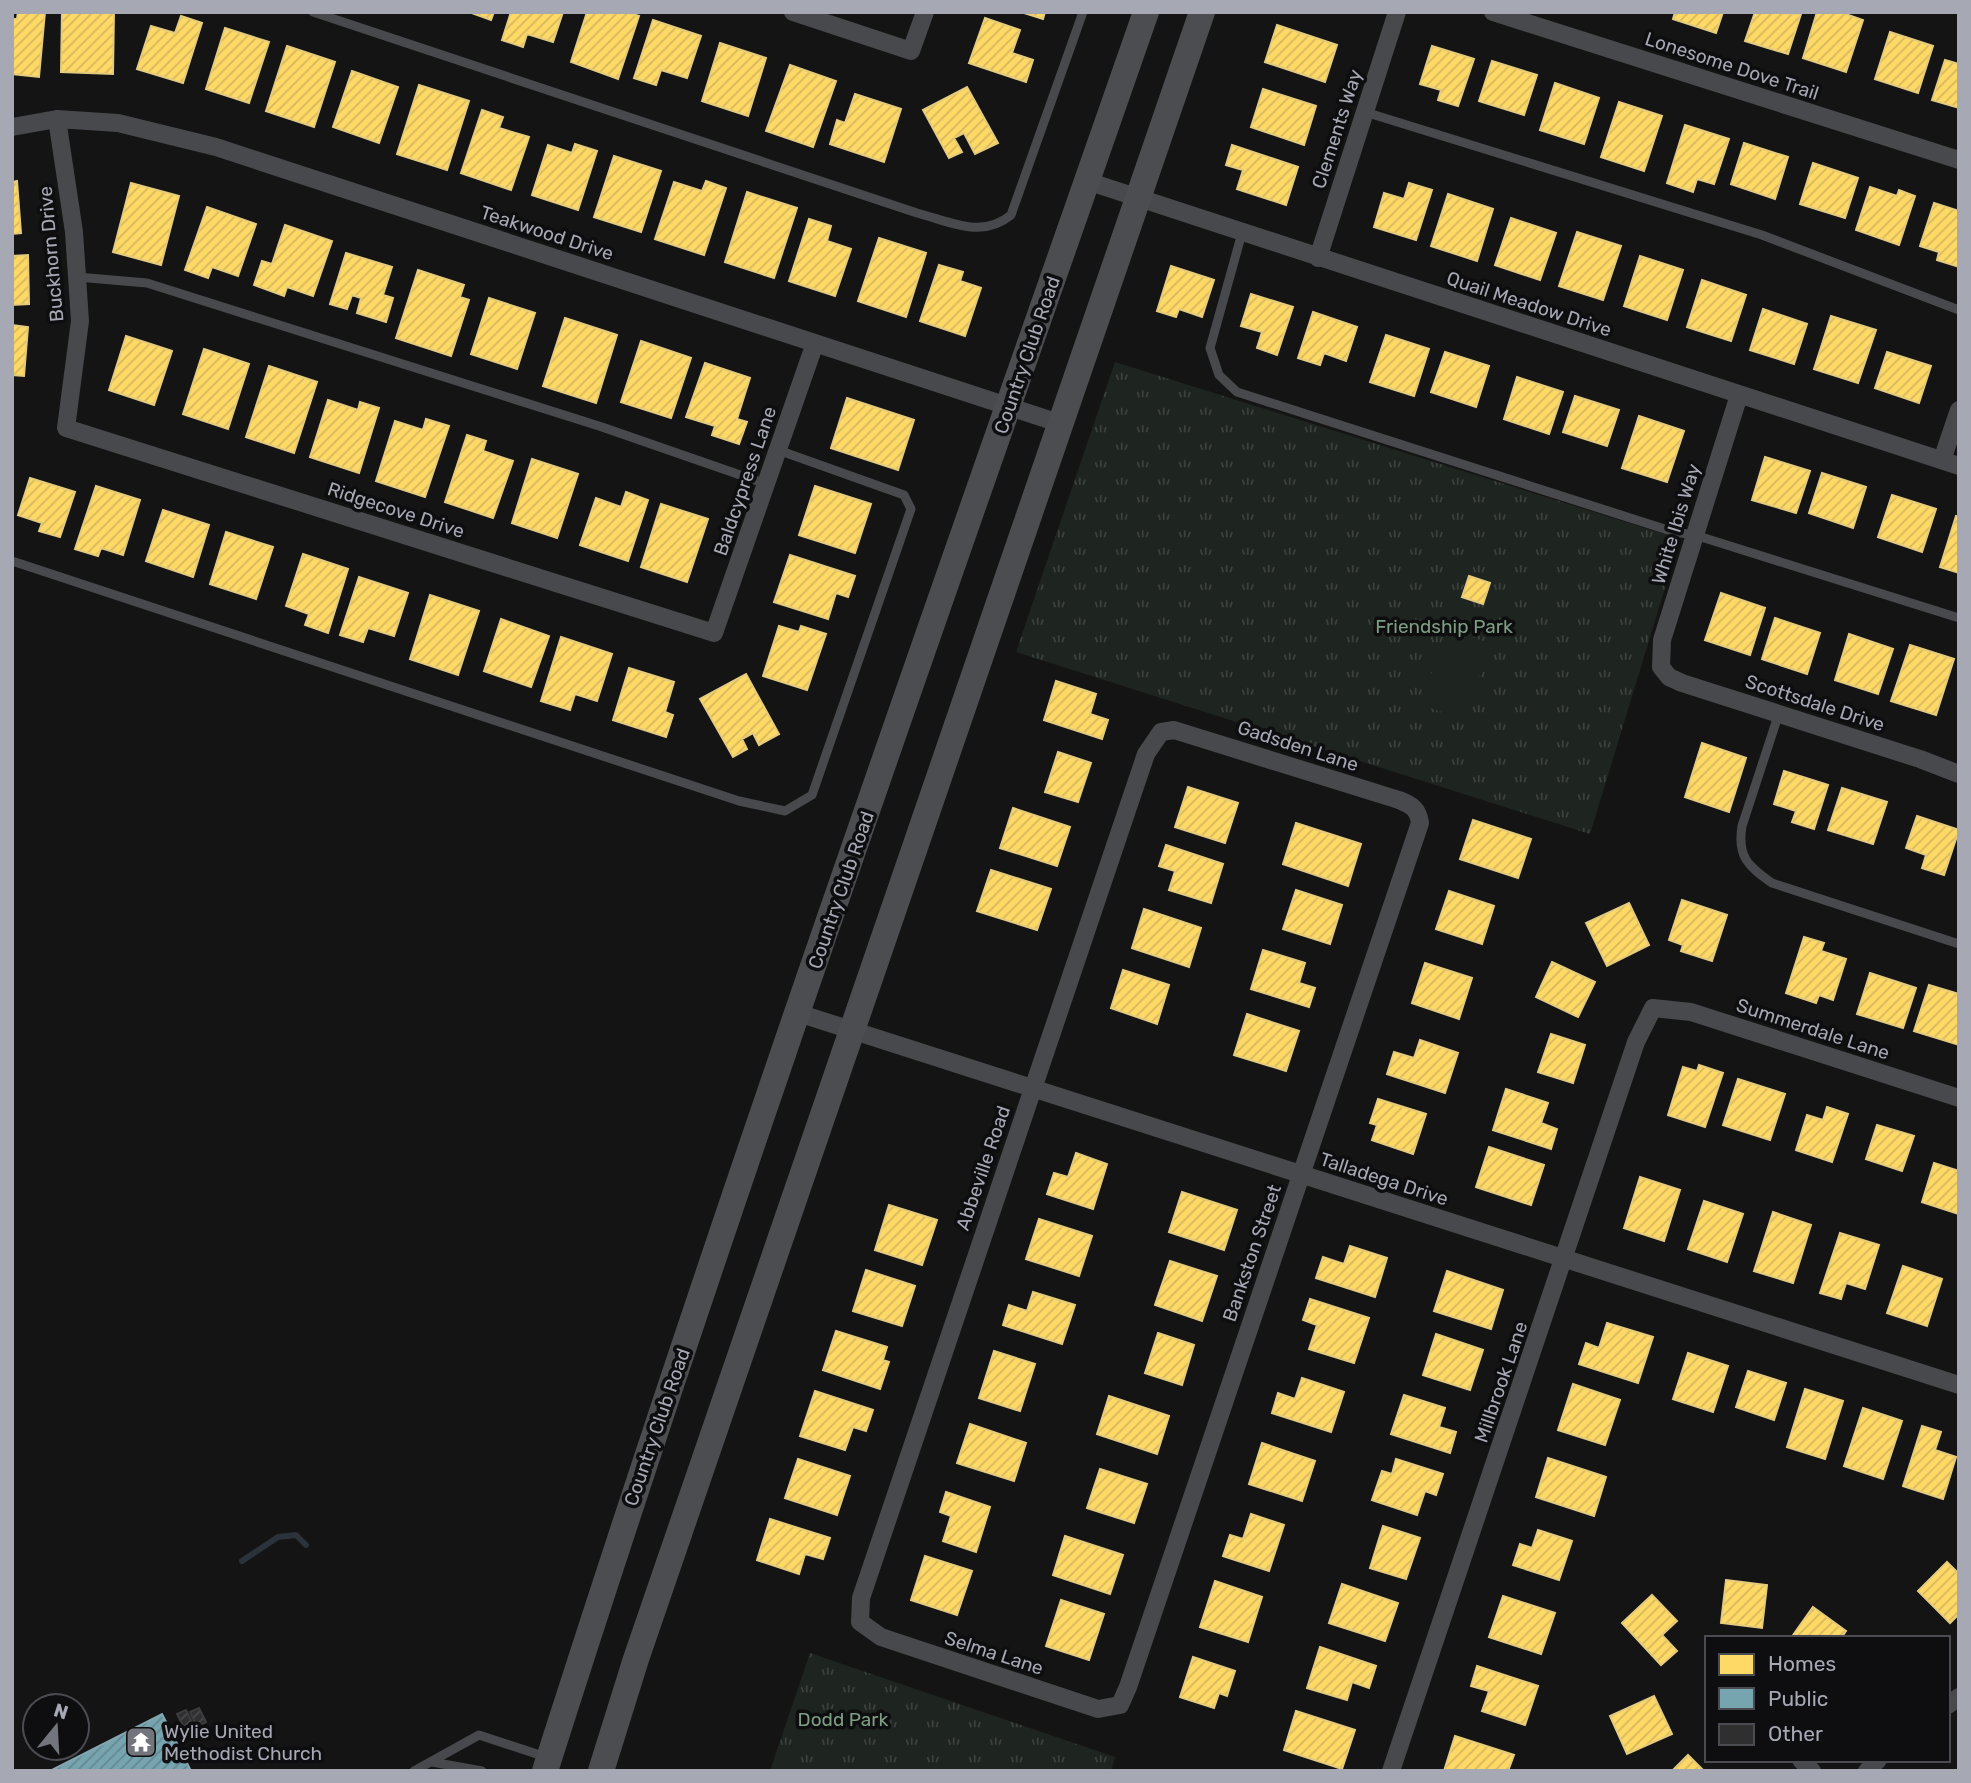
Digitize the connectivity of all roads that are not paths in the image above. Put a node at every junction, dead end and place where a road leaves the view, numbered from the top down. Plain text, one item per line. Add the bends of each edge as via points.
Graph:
1 (313, 12) edge
2 (793, 12) edge
3 (925, 12) edge
4 (1083, 12) edge
5 (1146, 12) edge
6 (1202, 12) edge
7 (1396, 12) edge
8 (1493, 12) edge
9 (1365, 112) junction
10 (57, 119) junction
11 (12, 127) edge
12 (1959, 160) edge
13 (1087, 181) junction
14 (1138, 198) junction
15 (1242, 233) junction
16 (1318, 258) junction
17 (77, 276) junction
18 (1959, 310) edge
19 (815, 343) junction
20 (1739, 395) junction
21 (1010, 407) junction
22 (1959, 410) edge
23 (1062, 424) junction
24 (66, 428) joint
25 (778, 450) junction
26 (1951, 463) edge
27 (766, 484) junction
28 (1695, 535) junction
29 (12, 561) edge
30 (1959, 618) edge
31 (714, 633) joint
32 (1661, 667) joint
33 (1779, 713) junction
34 (1161, 732) joint
35 (1959, 774) edge
36 (1419, 813) joint
37 (1959, 944) edge
38 (1653, 1008) joint
39 (798, 1013) junction
40 (852, 1029) junction
41 (1032, 1088) junction
42 (1959, 1098) edge
43 (1300, 1175) junction
44 (1565, 1259) junction
45 (1959, 1385) edge
46 (860, 1622) joint
47 (1120, 1704) joint
48 (432, 1762) junction
49 (548, 1767) edge
50 (414, 1771) edge
51 (482, 1771) edge
52 (601, 1771) edge
53 (1391, 1771) edge

1 - 4 lane via 905,209 976,228 996,227 1011,215
2 - 3 street via 911,51
5 - 13 main road, Country Club Road
6 - 14 main road
7 - 9 street, Clements Way
8 - 12 street, Lonesome Dove Trail
9 - 16 street, Clements Way
9 - 18 lane via 1762,234
10 - 11 street, Teakwood Drive
10 - 17 street, Buckhorn Drive
10 - 19 street, Teakwood Drive via 118,123 216,147
13 - 14 street, Quail Meadow Drive
13 - 21 main road, Country Club Road
14 - 15 street, Quail Meadow Drive
14 - 23 main road
15 - 16 street, Quail Meadow Drive
15 - 28 lane via 1210,348 1219,375 1237,392
16 - 20 street, Quail Meadow Drive
17 - 24 street, Buckhorn Drive via 80,321
17 - 27 lane via 147,283 602,427
19 - 21 street, Teakwood Drive
19 - 25 street, Baldcypress Lane
20 - 26 street, Quail Meadow Drive
20 - 28 street, White Ibis Way
21 - 23 street, Teakwood Drive
21 - 39 main road, Country Club Road
22 - 26 street
23 - 40 main road
24 - 31 street, Ridgecove Drive
25 - 27 street, Baldcypress Lane
25 - 29 lane via 904,495 911,509 812,795 785,811 726,796
27 - 31 street, Baldcypress Lane
28 - 30 lane
28 - 32 street, White Ibis Way via 1662,640
32 - 33 street, Scottsdale Drive via 1682,683
33 - 35 street, Scottsdale Drive
33 - 37 lane via 1742,826 1739,845 1750,867 1772,883
34 - 36 street, Gadsden Lane via 1187,732 1399,800
34 - 41 street, Abbeville Road via 1146,754
36 - 43 street, Bankston Street via 1418,834
38 - 42 street, Summerdale Lane via 1690,1012
38 - 44 street, Millbrook Lane via 1636,1042
39 - 40 street, Talladega Drive
39 - 49 main road, Country Club Road via 586,1639
40 - 41 street, Talladega Drive
40 - 52 main road
41 - 43 street, Talladega Drive
41 - 46 street, Abbeville Road via 861,1598
43 - 44 street, Talladega Drive
43 - 47 street, Bankston Street
44 - 45 street, Talladega Drive
44 - 53 street, Millbrook Lane
46 - 47 street, Selma Lane via 881,1637 1098,1709
48 - 49 lane via 479,1735
48 - 50 lane
48 - 51 lane

